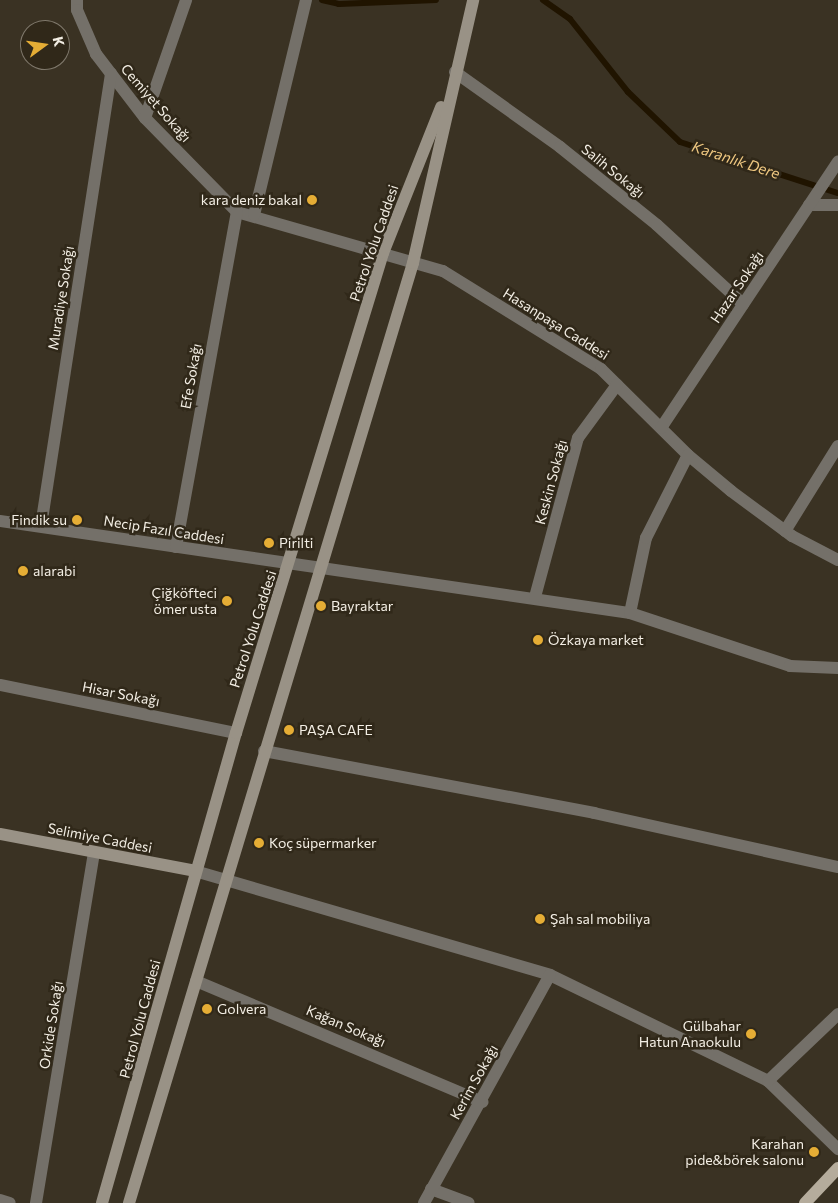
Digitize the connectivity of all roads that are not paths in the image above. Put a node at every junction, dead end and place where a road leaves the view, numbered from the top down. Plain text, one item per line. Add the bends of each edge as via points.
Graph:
1 (78, 0) edge
2 (186, 0) edge
3 (305, 4) edge
4 (472, 5) edge
5 (455, 72) junction
6 (111, 73) junction
7 (145, 118) junction
8 (838, 162) edge
9 (811, 203) junction
10 (838, 204) edge
11 (237, 212) junction
12 (254, 215) junction
13 (383, 252) junction
14 (413, 263) junction
15 (744, 304) junction
16 (617, 384) junction
17 (662, 428) junction
18 (838, 446) edge
19 (688, 455) junction
20 (0, 521) edge
21 (41, 526) junction
22 (785, 531) junction
23 (176, 547) junction
24 (838, 560) edge
25 (290, 564) junction
26 (323, 569) junction
27 (535, 597) junction
28 (630, 613) junction
29 (838, 668) edge
30 (0, 685) edge
31 (236, 733) junction
32 (264, 750) junction
33 (0, 834) edge
34 (94, 853) junction
35 (838, 867) edge
36 (195, 871) junction
37 (228, 880) junction
38 (550, 975) junction
39 (196, 981) junction
40 (838, 1014) edge
41 (768, 1081) junction
42 (482, 1102) junction
43 (838, 1148) edge
44 (838, 1168) edge
45 (431, 1189) junction
46 (0, 1200) edge
47 (10, 1203) edge
48 (36, 1203) edge
49 (102, 1203) edge
50 (129, 1203) edge
51 (424, 1203) edge
52 (469, 1203) edge
53 (805, 1203) edge

1 - 6 street, Cemiyet Sokağı via 77,10 96,54
2 - 7 street
3 - 12 street
4 - 5 main road, Petrol Yolu Caddesi
5 - 13 main road, Petrol Yolu Caddesi
5 - 14 main road, Petrol Yolu Caddesi
5 - 15 street, Salih Sokağı via 657,224
6 - 7 street, Cemiyet Sokağı
6 - 21 street, Muradiye Sokağı
7 - 11 street, Cemiyet Sokağı
8 - 9 street, Hazar Sokağı
9 - 10 street
9 - 15 street, Hazar Sokağı
11 - 12 street, Hasanpaşa Caddesi
11 - 23 street, Efe Sokağı
12 - 13 street, Hasanpaşa Caddesi
13 - 14 street, Hasanpaşa Caddesi
13 - 25 main road, Petrol Yolu Caddesi
14 - 16 street, Hasanpaşa Caddesi via 443,271 602,369
14 - 26 main road, Petrol Yolu Caddesi
15 - 17 street, Hazar Sokağı
16 - 17 street, Hasanpaşa Caddesi
16 - 27 street, Keskin Sokağı via 578,438
17 - 19 street, Hasanpaşa Caddesi
18 - 22 street
19 - 22 street, Hasanpaşa Caddesi
19 - 28 street via 646,538
20 - 21 street, Necip Fazıl Caddesi
21 - 23 street, Necip Fazıl Caddesi
22 - 24 street, Hasanpaşa Caddesi
23 - 25 street, Necip Fazıl Caddesi
25 - 26 street, Necip Fazıl Caddesi
25 - 31 main road, Petrol Yolu Caddesi
26 - 27 street, Necip Fazıl Caddesi
26 - 32 main road, Petrol Yolu Caddesi
27 - 28 street, Necip Fazıl Caddesi
28 - 29 street, Necip Fazıl Caddesi via 790,666
30 - 31 street, Hisar Sokağı
31 - 36 main road, Petrol Yolu Caddesi
32 - 35 street via 594,813
32 - 37 main road, Petrol Yolu Caddesi
33 - 34 main road, Selimiye Caddesi
34 - 36 main road, Selimiye Caddesi
34 - 48 street, Orkide Sokağı
36 - 37 street
36 - 49 main road, Petrol Yolu Caddesi
37 - 38 street
37 - 39 main road, Petrol Yolu Caddesi
38 - 41 street
38 - 42 street, Kerim Sokağı
39 - 42 street, Kağan Sokağı
39 - 50 main road, Petrol Yolu Caddesi
40 - 41 street
41 - 43 street
42 - 45 street, Kerim Sokağı
44 - 53 main road
45 - 51 street, Kerim Sokağı
45 - 52 street
46 - 47 street

